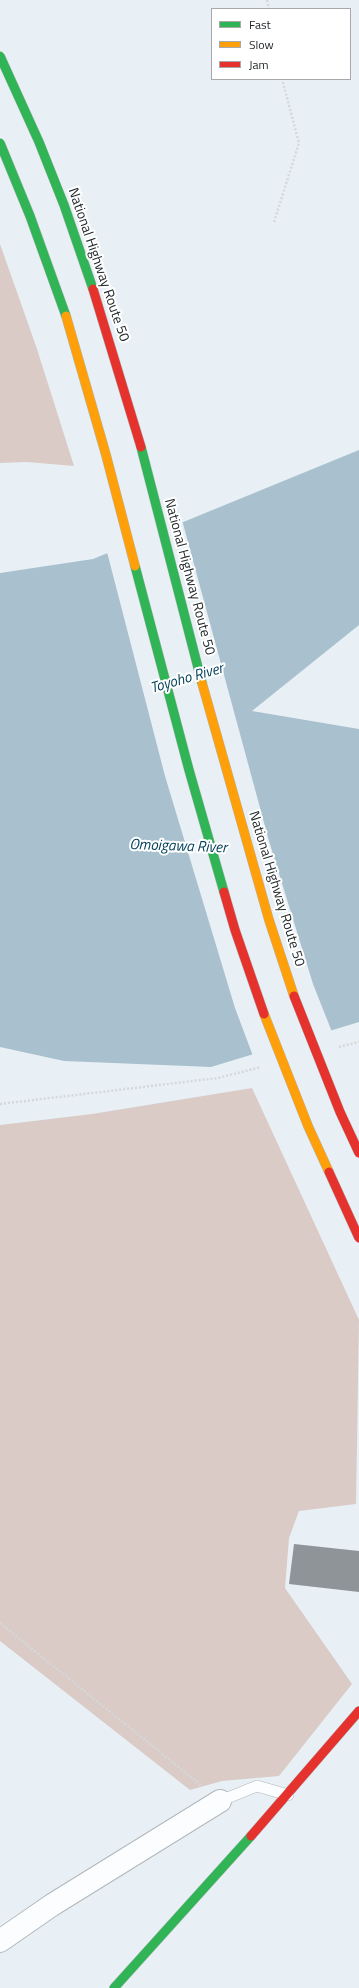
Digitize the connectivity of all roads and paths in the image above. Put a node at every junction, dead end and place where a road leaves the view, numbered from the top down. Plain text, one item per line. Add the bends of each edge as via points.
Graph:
1 (0, 56) edge
2 (282, 80) edge
3 (0, 142) edge
4 (274, 222) dead end
5 (359, 1042) edge
6 (333, 1049) dead end
7 (264, 1066) dead end
8 (0, 1104) edge
9 (359, 1153) edge
10 (359, 1238) edge
11 (0, 1623) edge
12 (359, 1711) edge
13 (288, 1795) junction
14 (220, 1801) junction
15 (0, 1941) edge
16 (114, 1988) edge

1 - 9 main road, National Highway Route 50, bridge via 39,142 94,292 141,446 204,690 269,920 292,991
2 - 4 path via 299,143
3 - 10 main road, bridge via 62,304 106,454 187,763 235,930 258,998 308,1126
5 - 6 path
7 - 8 path via 218,1078
11 - 14 path
12 - 13 main road
13 - 14 lane via 257,1786
13 - 16 main road
14 - 15 street via 52,1905

